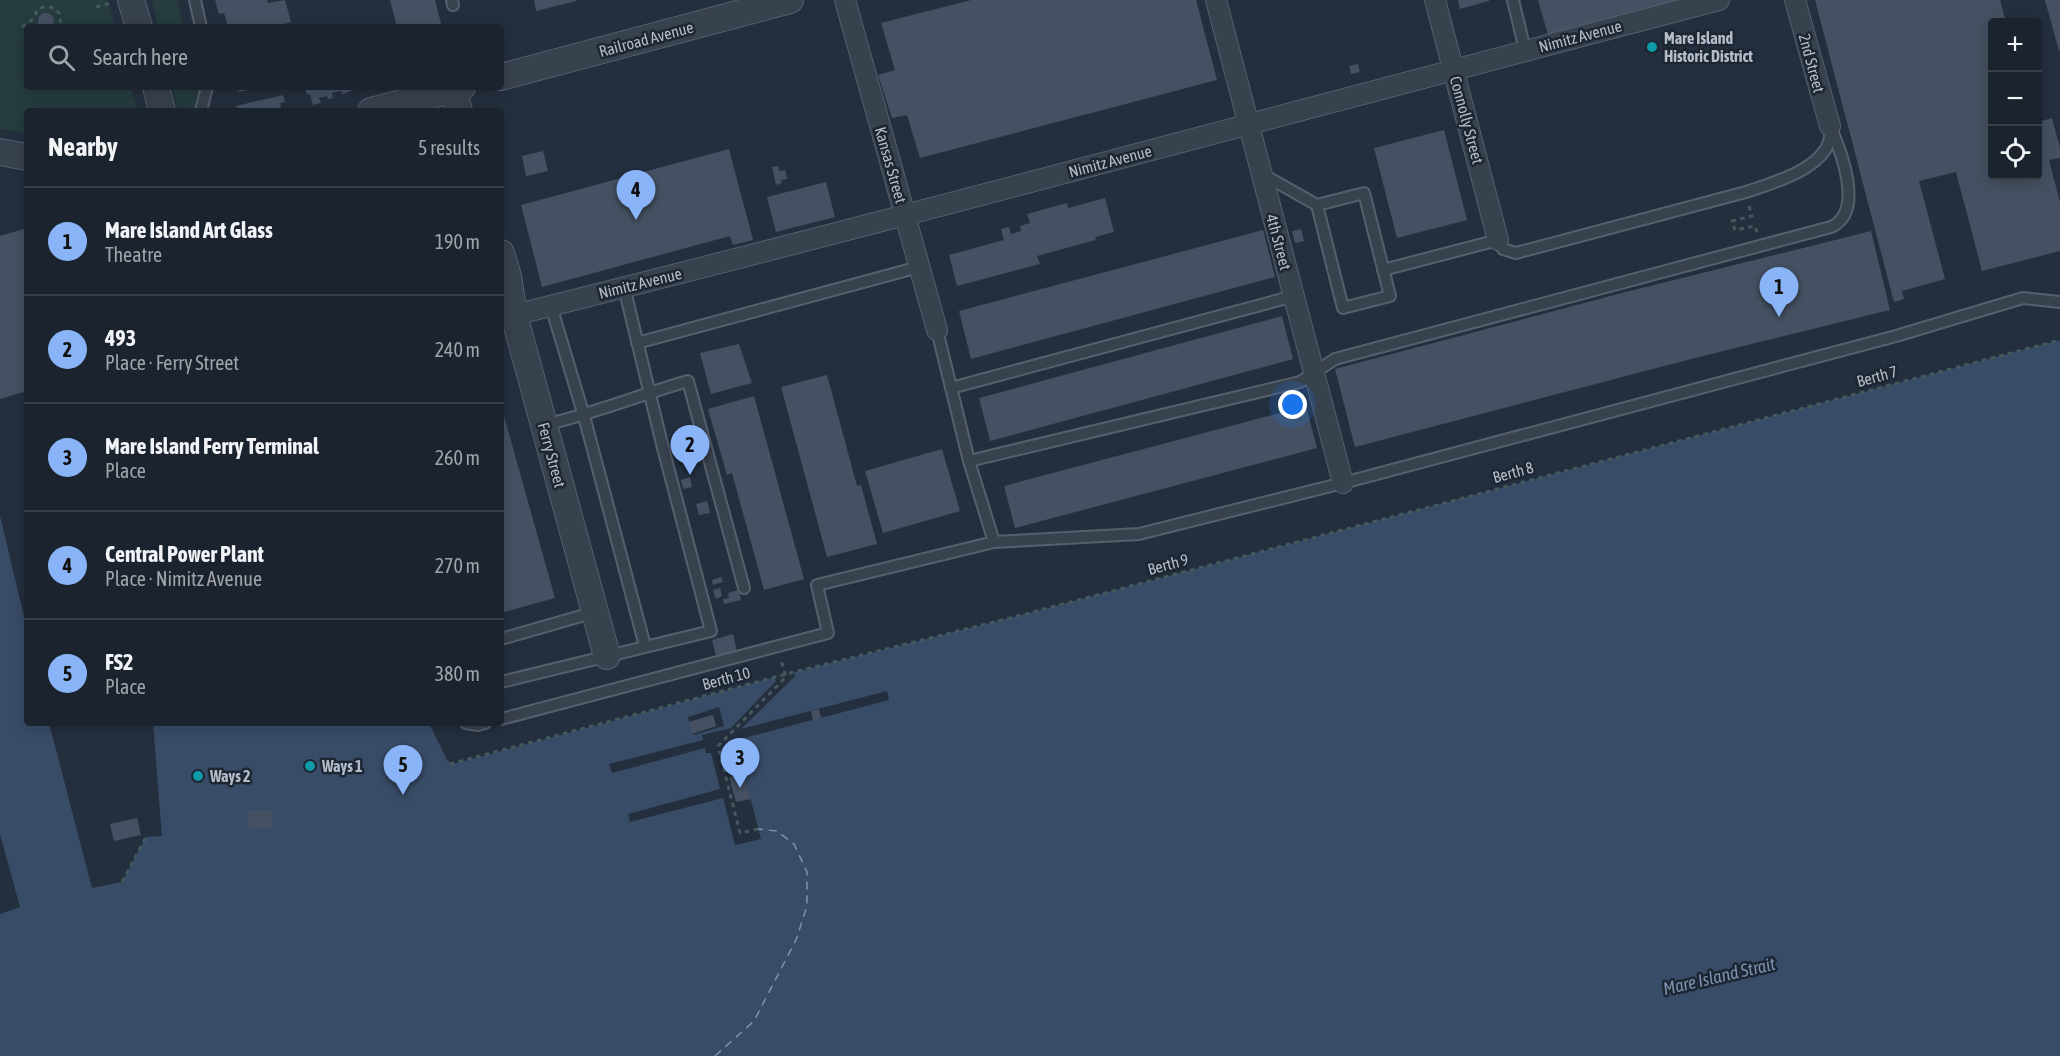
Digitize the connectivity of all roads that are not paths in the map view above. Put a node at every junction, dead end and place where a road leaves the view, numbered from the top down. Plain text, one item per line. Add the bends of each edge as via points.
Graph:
1 (195, 0) edge
2 (790, 0) edge
3 (844, 0) edge
4 (1216, 0) edge
5 (1435, 0) edge
6 (1513, 0) edge
7 (1719, 0) edge
8 (1795, 0) edge
9 (122, 1) edge
10 (137, 24) edge
11 (200, 24) edge
12 (1525, 51) junction
13 (1454, 70) junction
14 (504, 76) edge
15 (157, 90) edge
16 (206, 90) edge
17 (458, 96) edge
18 (161, 108) edge
19 (202, 108) edge
20 (388, 108) edge
21 (1248, 123) junction
22 (1830, 126) junction
23 (0, 152) edge
24 (24, 156) edge
25 (1262, 174) junction
26 (1317, 206) junction
27 (905, 217) junction
28 (1498, 240) junction
29 (504, 263) edge
30 (919, 267) junction
31 (1383, 270) junction
32 (624, 287) junction
33 (1294, 296) junction
34 (2060, 302) edge
35 (551, 306) junction
36 (507, 315) edge
37 (937, 330) joint
38 (637, 343) junction
39 (1315, 372) junction
40 (951, 388) junction
41 (649, 392) junction
42 (584, 416) junction
43 (544, 425) junction
44 (969, 460) junction
45 (1343, 483) junction
46 (994, 542) junction
47 (744, 588) dead end
48 (595, 612) junction
49 (504, 638) edge
50 (645, 646) junction
51 (607, 656) junction
52 (504, 681) edge
53 (504, 718) edge

1 - 11 lane
2 - 14 street, Railroad Avenue
3 - 27 street, Kansas Street
4 - 21 street, 4th Street
5 - 13 street, Connolly Street
6 - 12 lane
7 - 12 street, Nimitz Avenue
8 - 22 street, 2nd Street
9 - 10 street
12 - 13 street, Nimitz Avenue
13 - 21 street, Nimitz Avenue
13 - 28 street, Connolly Street
15 - 18 street
16 - 19 lane
17 - 20 street
21 - 25 street, 4th Street
21 - 27 street, Nimitz Avenue
22 - 28 lane via 1829,144 1819,158 1782,181 1516,253 1503,249
22 - 39 lane via 1843,160 1848,203 1848,211 1839,224 1335,359
23 - 24 street
25 - 26 lane
25 - 33 street, 4th Street
26 - 31 lane via 1364,193
26 - 31 lane via 1343,308 1390,296
27 - 30 street, Kansas Street
27 - 32 street, Nimitz Avenue
28 - 31 lane
29 - 36 street, Ferry Street via 508,276
30 - 37 street, Kansas Street
30 - 38 lane
32 - 35 street, Nimitz Avenue
32 - 38 lane
33 - 39 street, 4th Street
33 - 40 lane
34 - 45 lane via 2023,298 1896,336
35 - 36 street, Nimitz Avenue
35 - 42 lane
36 - 43 street, Ferry Street
37 - 40 lane
38 - 41 lane
39 - 44 lane via 1300,382
39 - 45 street, 4th Street
40 - 44 lane
41 - 42 lane
41 - 47 lane via 688,381
41 - 50 lane via 711,631
42 - 43 lane
42 - 50 lane
43 - 48 street, Ferry Street
44 - 46 lane
45 - 46 lane via 1139,534
46 - 53 lane via 817,585 828,633
48 - 49 lane
48 - 51 street, Ferry Street
50 - 51 lane
51 - 52 lane

